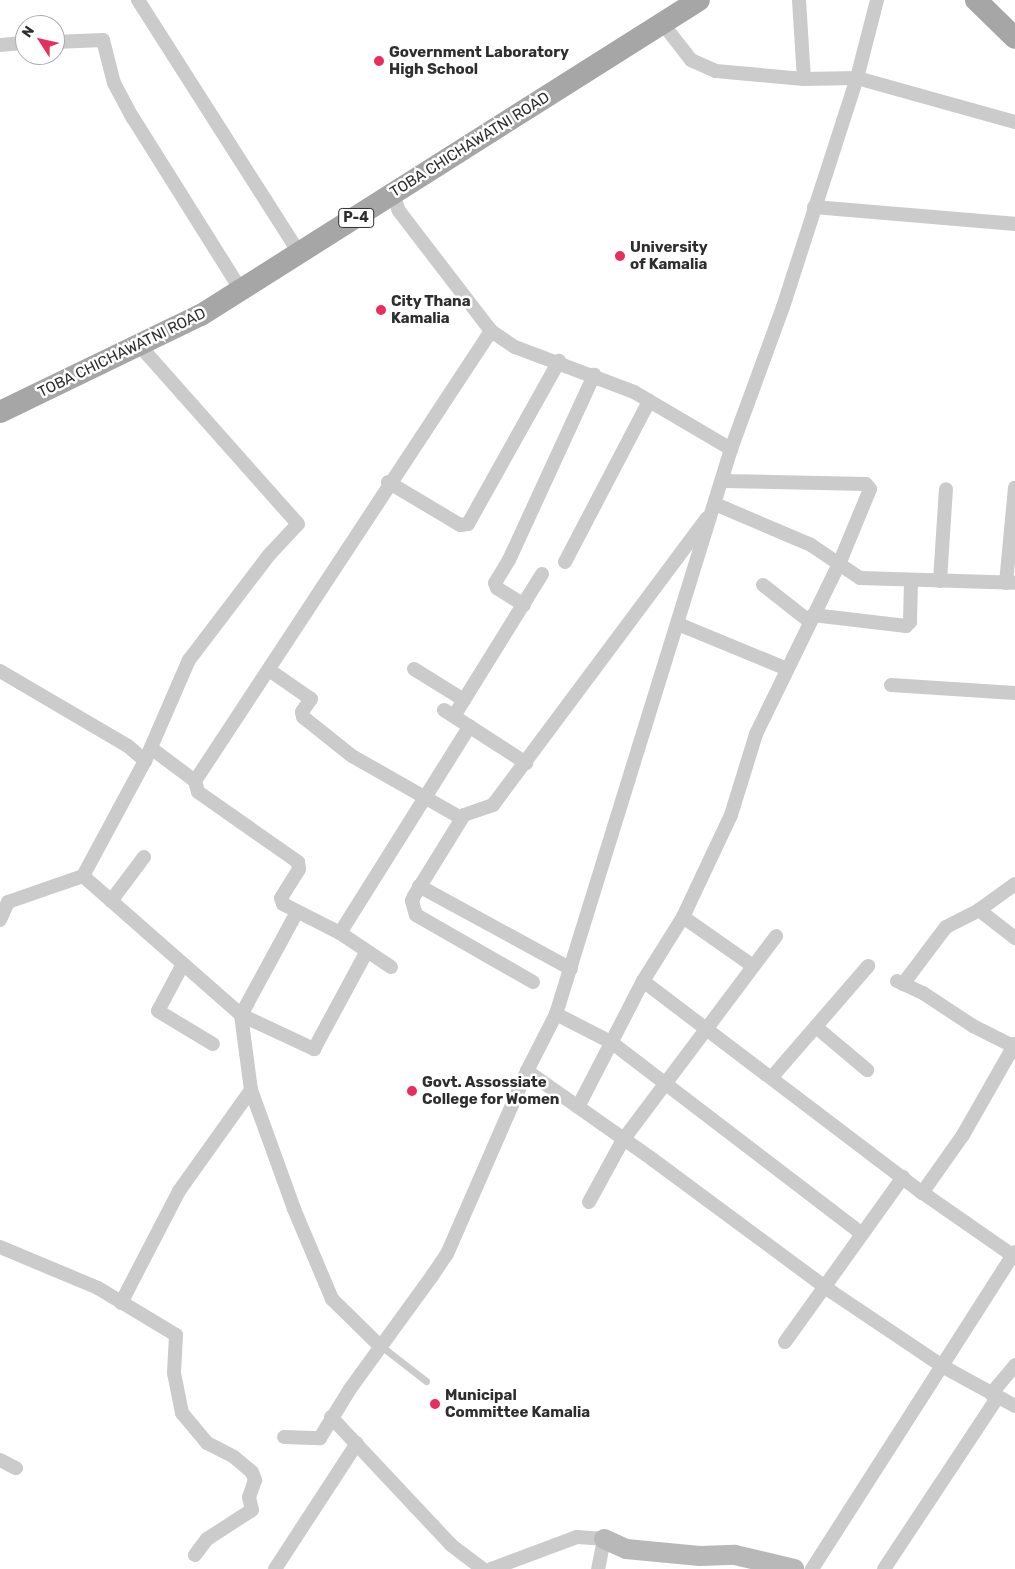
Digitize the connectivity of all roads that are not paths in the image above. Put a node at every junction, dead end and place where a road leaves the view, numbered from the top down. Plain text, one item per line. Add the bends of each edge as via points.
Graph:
1 (138, 0) edge
2 (699, 0) edge
3 (800, 0) edge
4 (877, 0) edge
5 (976, 0) edge
6 (663, 24) junction
7 (1015, 38) edge
8 (65, 42) edge
9 (15, 44) edge
10 (0, 45) edge
11 (857, 78) junction
12 (804, 79) junction
13 (1015, 122) edge
14 (393, 194) junction
15 (814, 207) junction
16 (1015, 224) edge
17 (300, 254) junction
18 (241, 290) junction
19 (491, 330) junction
20 (141, 347) junction
21 (558, 361) junction
22 (594, 375) junction
23 (649, 401) junction
24 (0, 412) edge
25 (731, 450) junction
26 (722, 481) junction
27 (388, 482) junction
28 (1015, 487) edge
29 (946, 490) dead end
30 (714, 507) junction
31 (565, 562) dead end
32 (839, 564) junction
33 (542, 574) dead end
34 (911, 581) junction
35 (940, 581) junction
36 (1011, 583) edge
37 (764, 585) dead end
38 (524, 605) junction
39 (812, 619) junction
40 (678, 624) junction
41 (414, 669) dead end
42 (787, 669) junction
43 (269, 670) junction
44 (0, 671) edge
45 (891, 685) dead end
46 (1015, 693) edge
47 (464, 700) junction
48 (470, 726) junction
49 (148, 754) junction
50 (526, 763) junction
51 (194, 780) junction
52 (424, 798) junction
53 (461, 818) junction
54 (144, 857) dead end
55 (83, 876) junction
56 (1015, 884) edge
57 (419, 886) junction
58 (111, 901) junction
59 (980, 910) junction
60 (297, 912) junction
61 (682, 917) junction
62 (0, 920) edge
63 (340, 933) junction
64 (776, 936) dead end
65 (1015, 938) edge
66 (367, 951) junction
67 (183, 964) junction
68 (752, 966) junction
69 (868, 966) dead end
70 (391, 967) dead end
71 (571, 969) junction
72 (643, 981) junction
73 (533, 982) dead end
74 (556, 1014) junction
75 (241, 1015) junction
76 (706, 1027) junction
77 (816, 1027) junction
78 (612, 1042) junction
79 (213, 1044) dead end
80 (1014, 1049) edge
81 (867, 1070) dead end
82 (527, 1071) junction
83 (772, 1077) junction
84 (666, 1085) junction
85 (251, 1090) junction
86 (578, 1107) junction
87 (623, 1140) junction
88 (903, 1177) junction
89 (922, 1193) junction
90 (589, 1202) dead end
91 (862, 1234) junction
92 (0, 1247) edge
93 (1014, 1255) edge
94 (824, 1286) junction
95 (121, 1303) junction
96 (785, 1342) dead end
97 (380, 1346) junction
98 (1015, 1365) edge
99 (942, 1366) junction
100 (426, 1381) dead end
101 (995, 1395) junction
102 (1015, 1406) edge
103 (331, 1417) junction
104 (284, 1436) dead end
105 (358, 1443) junction
106 (0, 1460) edge
107 (16, 1468) dead end
108 (604, 1539) junction
109 (195, 1555) dead end
110 (275, 1569) edge
111 (483, 1569) edge
112 (492, 1569) edge
113 (598, 1569) edge
114 (794, 1569) edge
115 (812, 1569) edge
116 (884, 1569) edge

1 - 17 street
2 - 6 main road, TOBA CHICHAWATNI ROAD / P-4
3 - 12 street
4 - 11 street
5 - 7 main road
6 - 12 street via 699,66 716,71
6 - 14 main road, TOBA CHICHAWATNI ROAD / P-4
8 - 18 street via 103,40 114,83 133,118
9 - 10 street
11 - 12 street
11 - 13 street
11 - 15 street
14 - 17 main road, TOBA CHICHAWATNI ROAD / P-4
14 - 19 street via 399,211
15 - 16 street
15 - 25 street via 784,307
17 - 18 main road, TOBA CHICHAWATNI ROAD / P-4
18 - 20 main road, TOBA CHICHAWATNI ROAD / P-4
19 - 21 street via 515,347
19 - 27 street
20 - 24 main road, TOBA CHICHAWATNI ROAD / P-4
20 - 49 street via 298,524 269,556 189,660
21 - 22 street
21 - 27 street via 468,524 460,525
22 - 23 street
22 - 38 street via 509,560 495,583 497,588
23 - 25 street
23 - 31 street
25 - 26 street
26 - 30 street
26 - 32 street via 866,484 870,489
27 - 43 street
28 - 36 street
29 - 35 street
30 - 32 street via 800,540
30 - 40 street
30 - 50 street
32 - 34 street via 868,581
32 - 39 street
33 - 38 street
34 - 35 street
34 - 39 street via 910,622 906,626
35 - 36 street
37 - 39 street
38 - 47 street
39 - 42 street
40 - 42 street
40 - 71 street
41 - 47 street
42 - 61 street via 756,734 731,815
43 - 51 street
43 - 52 street via 311,699 302,712 303,717 352,756
44 - 49 street via 128,746
45 - 46 street
47 - 48 street via 449,713
48 - 50 street
48 - 52 street
49 - 51 street
49 - 55 street
50 - 53 street via 493,805 465,813
51 - 60 street via 198,792 298,862 299,869 281,902
52 - 53 street
52 - 63 street
53 - 57 street
54 - 58 street
55 - 58 street
55 - 62 street via 8,902
56 - 59 street
57 - 71 street
57 - 73 street via 412,901 416,915
58 - 67 street
59 - 65 street
59 - 80 street via 946,927 900,983
60 - 63 street
60 - 75 street
61 - 68 street
61 - 72 street
63 - 66 street
64 - 68 street
66 - 70 street
66 - 75 street via 314,1049
67 - 75 street
67 - 79 street via 158,1011
68 - 76 street
69 - 77 street
71 - 74 street
72 - 76 street
72 - 78 street
74 - 78 street
74 - 82 street
75 - 85 street
76 - 83 street
76 - 84 street
77 - 81 street
77 - 83 street
78 - 84 street
78 - 86 street
80 - 89 street via 963,1135
82 - 86 street
82 - 97 street via 447,1254
83 - 88 street
84 - 87 street
84 - 91 street
85 - 95 street via 179,1192
85 - 97 street via 276,1163 332,1299
86 - 87 street
87 - 90 street
87 - 94 street
88 - 89 street
88 - 91 street
89 - 93 street
91 - 94 street
92 - 95 street via 98,1288
93 - 99 street
94 - 96 street
94 - 99 street
95 - 109 street via 176,1335 174,1373 182,1413 207,1443 234,1457 252,1472 255,1480 249,1497 252,1510 206,1539
97 - 100 lane
97 - 103 street
98 - 101 street
99 - 101 street
99 - 115 street
101 - 102 street
101 - 116 street
103 - 104 street via 320,1438
103 - 105 street
105 - 110 street
105 - 111 street via 451,1545
106 - 107 street
108 - 112 street via 577,1537
108 - 113 street
108 - 114 street via 626,1549 700,1556 735,1555

